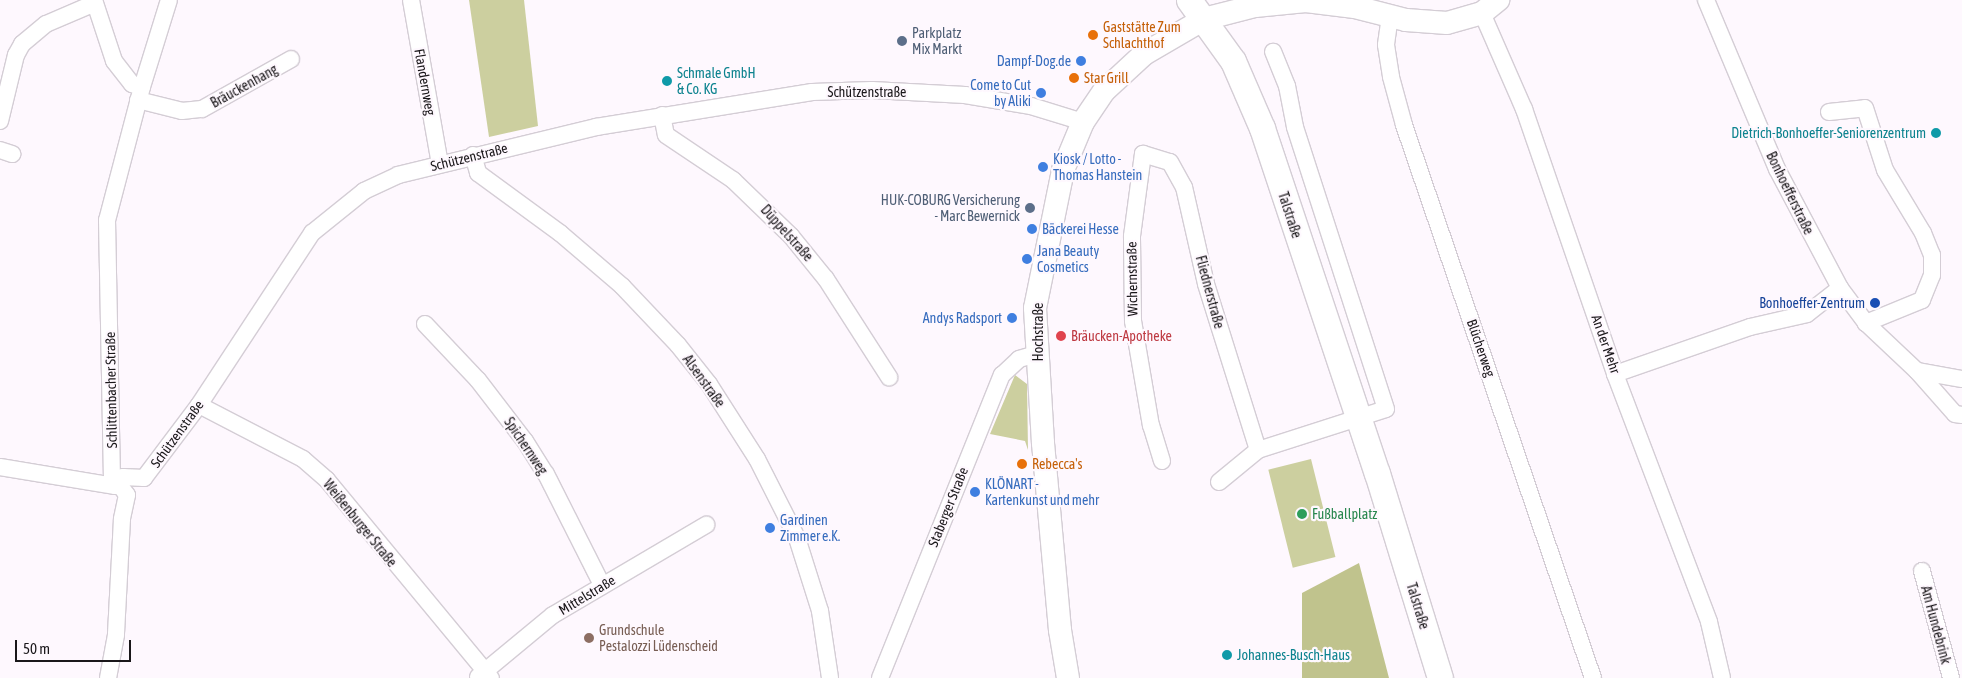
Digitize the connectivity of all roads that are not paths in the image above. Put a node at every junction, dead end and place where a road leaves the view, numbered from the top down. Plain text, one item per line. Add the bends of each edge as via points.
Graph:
1 (168, 0) edge
2 (410, 0) edge
3 (1706, 0) edge
4 (95, 2) edge
5 (1490, 7) edge
6 (1196, 9) edge
7 (1390, 16) junction
8 (1273, 52) dead end
9 (291, 60) dead end
10 (140, 94) junction
11 (1829, 112) dead end
12 (662, 116) junction
13 (0, 121) edge
14 (1083, 122) junction
15 (1144, 154) joint
16 (473, 155) junction
17 (440, 164) junction
18 (1840, 288) junction
19 (1866, 323) junction
20 (425, 324) dead end
21 (1036, 354) junction
22 (1917, 371) junction
23 (1615, 374) junction
24 (889, 377) dead end
25 (1962, 379) edge
26 (199, 405) junction
27 (1962, 415) edge
28 (1358, 420) junction
29 (1258, 450) junction
30 (1162, 460) dead end
31 (0, 467) edge
32 (118, 482) junction
33 (1219, 482) dead end
34 (706, 525) dead end
35 (1922, 571) dead end
36 (602, 585) junction
37 (484, 676) edge
38 (108, 678) edge
39 (830, 678) edge
40 (880, 678) edge
41 (1068, 678) edge
42 (1440, 678) edge
43 (1592, 678) edge
44 (1722, 678) edge
45 (1950, 678) edge

1 - 10 street, Schlittenbacher Straße
2 - 17 street, Flandernweg
3 - 18 street, Bonhoefferstraße via 1777,169
4 - 10 street via 114,61
4 - 13 street via 46,24 22,44 16,55
5 - 7 main road, Hochstraße via 1448,23
5 - 23 street, An der Mehr
6 - 7 main road, Hochstraße via 1306,1 1332,2
6 - 14 main road, Hochstraße via 1116,79
6 - 28 main road, Talstraße via 1237,69 1262,128
7 - 43 street, Blücherweg via 1388,53 1404,125
8 - 28 street via 1287,86 1294,127 1386,409
9 - 10 street, Bräuckenhang via 202,109 182,111
10 - 32 street, Schlittenbacher Straße via 107,220 112,475
11 - 19 street via 1865,108 1885,170 1923,233 1932,255 1932,275 1922,300
12 - 14 street, Schützenstraße via 780,95 872,90 1012,102
12 - 16 street, Schützenstraße
12 - 24 street, Düppelstraße via 666,135 721,171 788,232 826,280
14 - 21 main road, Hochstraße via 1063,170 1048,234 1035,308
15 - 29 street, Fliednerstraße via 1170,162 1184,187 1206,284
15 - 30 street, Wichernstraße via 1132,236 1132,321 1149,418
16 - 17 street, Schützenstraße
16 - 39 street, Alsenstraße via 478,173 560,232 622,286 709,384 757,459 797,538 820,611
17 - 26 street, Schützenstraße via 377,182 312,233
18 - 19 street, Bonhoefferstraße
18 - 23 street via 1807,314 1750,327
19 - 22 street, Bonhoefferstraße
20 - 36 street, Spichernweg via 478,380 525,440 546,474
21 - 40 street, Staberger Straße via 1020,358 1002,375
21 - 41 main road, Hochstraße via 1060,630
22 - 25 street
22 - 27 street, Bonhoefferstraße via 1955,414
23 - 44 street, An der Mehr via 1710,622
26 - 32 street, Schützenstraße via 144,478 123,477
26 - 37 street, Weißenburger Straße via 303,459 327,480
28 - 29 street
28 - 42 main road, Talstraße
29 - 33 street
31 - 32 street, Schützenstraße via 115,486
32 - 38 street, Schlittenbacher Straße via 127,495 122,519 116,635
34 - 36 street, Mittelstraße
35 - 45 street, Am Hundebrink
36 - 37 street, Mittelstraße via 553,615

